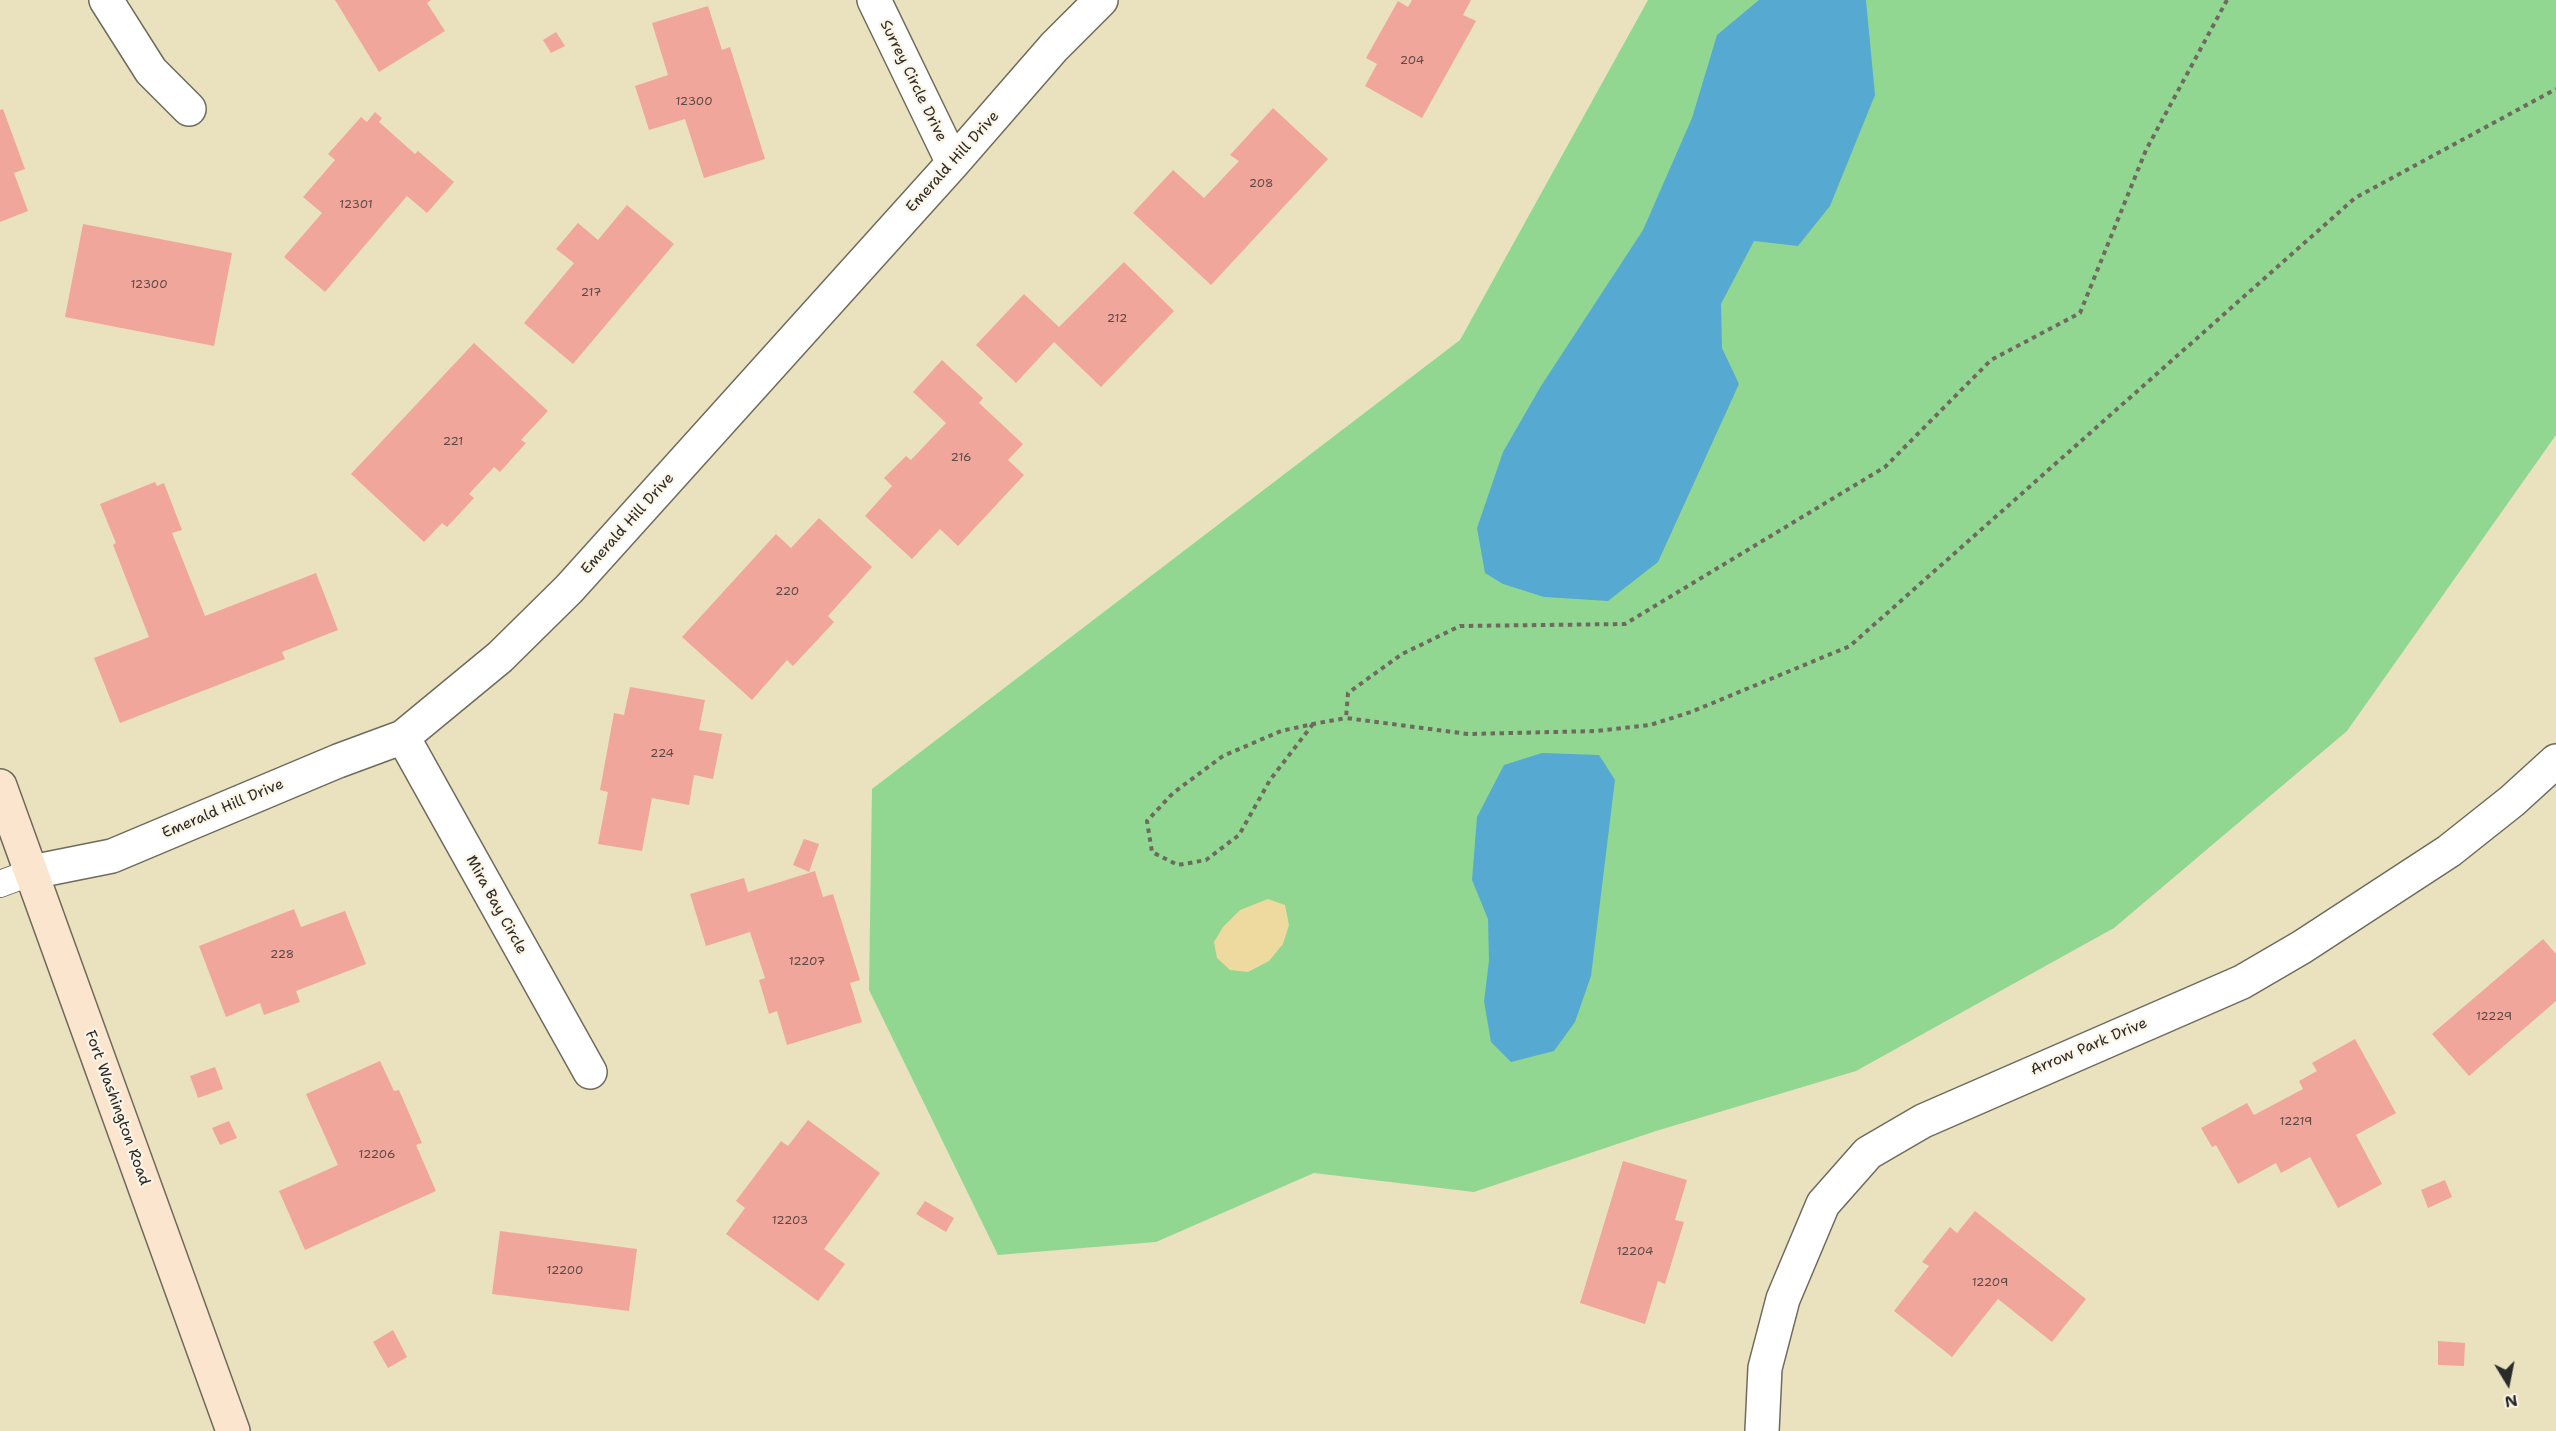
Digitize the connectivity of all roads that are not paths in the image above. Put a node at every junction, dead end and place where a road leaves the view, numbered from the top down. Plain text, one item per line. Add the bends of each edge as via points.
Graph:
1 (106, 0) edge
2 (874, 0) edge
3 (1101, 0) edge
4 (189, 109) dead end
5 (953, 163) junction
6 (403, 737) junction
7 (2556, 760) edge
8 (0, 786) edge
9 (32, 872) junction
10 (0, 884) edge
11 (590, 1072) dead end
12 (233, 1431) edge
13 (1762, 1431) edge

1 - 4 street via 151,72
2 - 5 street, Surrey Circle Drive
3 - 5 street, Emerald Hill Drive via 1054,47
5 - 6 street, Emerald Hill Drive via 569,589 500,657
6 - 9 street, Emerald Hill Drive via 112,856
6 - 11 street, Mira Bay Circle
7 - 13 street, Arrow Park Drive via 2512,801 2449,850 2242,982 1923,1121 1868,1153 1823,1204 1783,1299 1765,1368
8 - 9 main road, Fort Washington Road
9 - 10 lane
9 - 12 main road, Fort Washington Road

